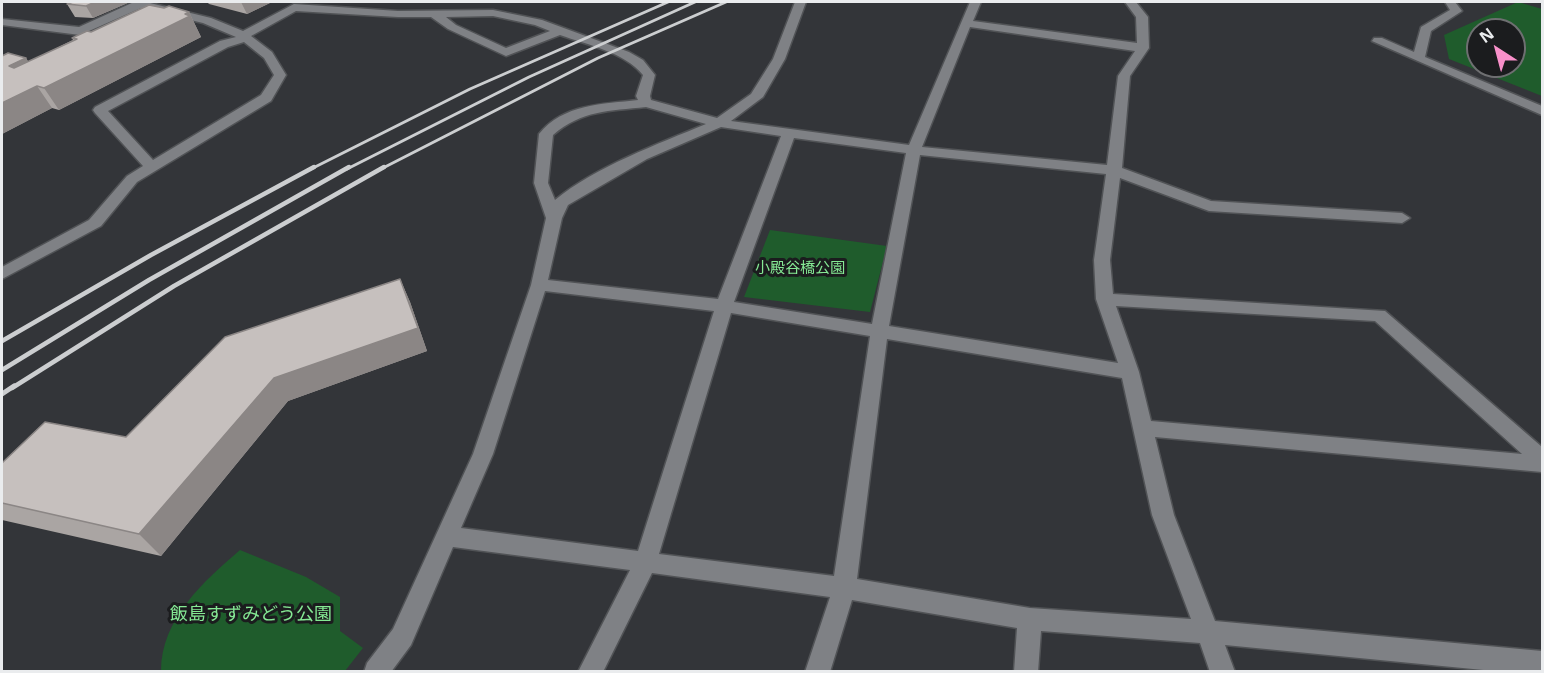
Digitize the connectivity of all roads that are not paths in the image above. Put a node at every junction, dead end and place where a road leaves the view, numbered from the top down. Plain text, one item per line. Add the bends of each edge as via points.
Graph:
1 (801, 2) edge
2 (975, 2) edge
3 (1131, 2) edge
4 (1450, 2) edge
5 (141, 3) edge
6 (434, 15) junction
7 (2, 22) edge
8 (966, 23) junction
9 (559, 31) junction
10 (244, 37) junction
11 (1378, 41) dead end
12 (1143, 48) junction
13 (1419, 58) junction
14 (646, 103) junction
15 (1542, 111) edge
16 (718, 123) junction
17 (789, 132) junction
18 (914, 150) junction
19 (151, 167) junction
20 (1113, 170) junction
21 (554, 218) junction
22 (1402, 218) dead end
23 (2, 274) edge
24 (539, 285) junction
25 (1105, 299) junction
26 (724, 306) junction
27 (879, 333) junction
28 (1130, 372) junction
29 (1142, 428) junction
30 (1542, 461) edge
31 (445, 536) junction
32 (645, 563) junction
33 (844, 588) junction
34 (1030, 619) junction
35 (1209, 632) junction
36 (1542, 663) edge
37 (1495, 666) edge
38 (376, 672) edge
39 (590, 672) edge
40 (817, 672) edge
41 (1026, 672) edge
42 (1223, 672) edge

1 - 16 street via 779,59 756,97
2 - 8 street
3 - 12 street via 1142,17
4 - 13 street via 1456,11 1425,29
5 - 7 street via 80,31
5 - 10 street via 212,22
6 - 9 street via 493,12
6 - 9 street via 506,52
6 - 10 street via 294,7
8 - 12 street
8 - 18 street
9 - 14 street via 625,54 639,63 649,75 643,96
10 - 19 street via 270,56 280,75 266,98
10 - 19 street via 100,110
11 - 13 street
12 - 20 street via 1124,76
13 - 15 street
14 - 16 street
14 - 21 street via 585,110 562,120 546,134 541,183
16 - 17 street
16 - 21 street via 584,186 561,202
17 - 18 street
17 - 26 street
18 - 20 street
18 - 27 street
19 - 23 street via 132,179 95,223
20 - 22 street via 1209,206
20 - 25 street via 1102,260
21 - 24 street
24 - 26 street
24 - 31 street via 483,454
25 - 28 street
25 - 30 street via 1379,315
26 - 27 street
26 - 32 street
27 - 28 street
27 - 33 street
28 - 29 street
29 - 30 street
29 - 35 street via 1163,515
31 - 32 street
31 - 38 street via 402,637
32 - 33 street
32 - 39 street
33 - 34 street
33 - 40 street
34 - 35 street
34 - 41 street
35 - 37 street
35 - 42 street
36 - 37 street

